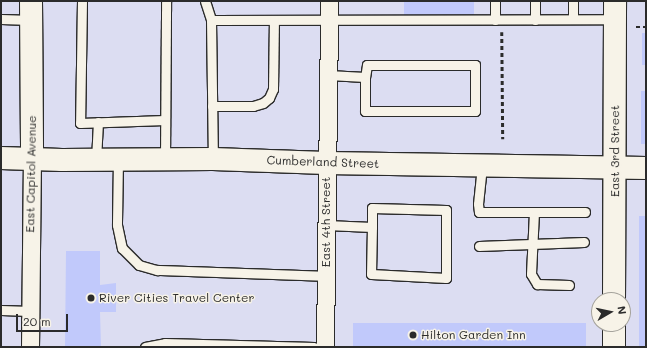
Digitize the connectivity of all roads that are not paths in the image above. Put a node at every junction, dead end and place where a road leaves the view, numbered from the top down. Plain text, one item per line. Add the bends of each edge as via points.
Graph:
1 (82, 1) edge
2 (166, 1) edge
3 (205, 1) edge
4 (329, 1) edge
5 (495, 1) edge
6 (535, 1) edge
7 (573, 1) edge
8 (31, 10) edge
9 (615, 10) edge
10 (1, 19) edge
11 (573, 19) junction
12 (211, 20) junction
13 (274, 20) junction
14 (328, 20) junction
15 (499, 20) junction
16 (535, 20) junction
17 (328, 75) junction
18 (365, 77) junction
19 (212, 106) junction
20 (165, 120) junction
21 (98, 122) junction
22 (1, 158) edge
23 (32, 159) junction
24 (118, 159) junction
25 (165, 159) junction
26 (212, 159) junction
27 (96, 160) junction
28 (326, 163) junction
29 (482, 166) junction
30 (615, 168) junction
31 (646, 168) edge
32 (534, 212) junction
33 (585, 212) dead end
34 (326, 226) junction
35 (372, 227) junction
36 (584, 242) dead end
37 (532, 244) junction
38 (479, 246) dead end
39 (325, 276) junction
40 (569, 286) dead end
41 (614, 292) edge
42 (1, 310) edge
43 (30, 311) junction
44 (614, 332) edge
45 (30, 347) edge
46 (145, 347) edge
47 (314, 347) edge
48 (325, 347) edge
49 (614, 347) edge

1 - 21 lane via 80,123
2 - 20 lane
3 - 12 lane
4 - 14 street, East 4th Street
5 - 15 lane
6 - 16 lane
7 - 11 lane
8 - 10 lane
8 - 23 main road, East Capitol Avenue
9 - 11 lane
9 - 30 main road, East 3rd Street
11 - 16 lane
12 - 13 lane
12 - 19 lane
13 - 14 lane
13 - 19 lane via 273,89 269,98 253,106
14 - 15 lane
14 - 17 street, East 4th Street
15 - 16 lane
17 - 18 lane
17 - 28 street, East 4th Street
18 - 18 lane via 365,111 475,110 475,65 367,66
19 - 26 lane
20 - 21 lane
20 - 25 lane
21 - 27 lane
22 - 23 main road, Cumberland Street
23 - 27 main road, Cumberland Street
23 - 43 street, East Capitol Avenue
24 - 25 main road, Cumberland Street
24 - 27 main road, Cumberland Street
24 - 39 lane via 117,225 122,248 138,265 157,270
25 - 26 main road, Cumberland Street
26 - 28 main road, Cumberland Street
28 - 29 main road, Cumberland Street
28 - 34 street, East 4th Street
29 - 30 main road, Cumberland Street
29 - 32 lane via 478,204 480,212
30 - 31 main road, Cumberland Street
30 - 41 main road, East 3rd Street
32 - 33 lane
32 - 37 lane
34 - 35 lane
34 - 39 street, East 4th Street
35 - 35 lane via 372,208 446,210 446,278 371,274
36 - 37 lane
37 - 38 lane
37 - 40 lane via 531,274 537,284
39 - 48 street, East 4th Street
42 - 43 lane
43 - 45 street, East Capitol Avenue
44 - 49 main road
46 - 47 lane via 164,344

